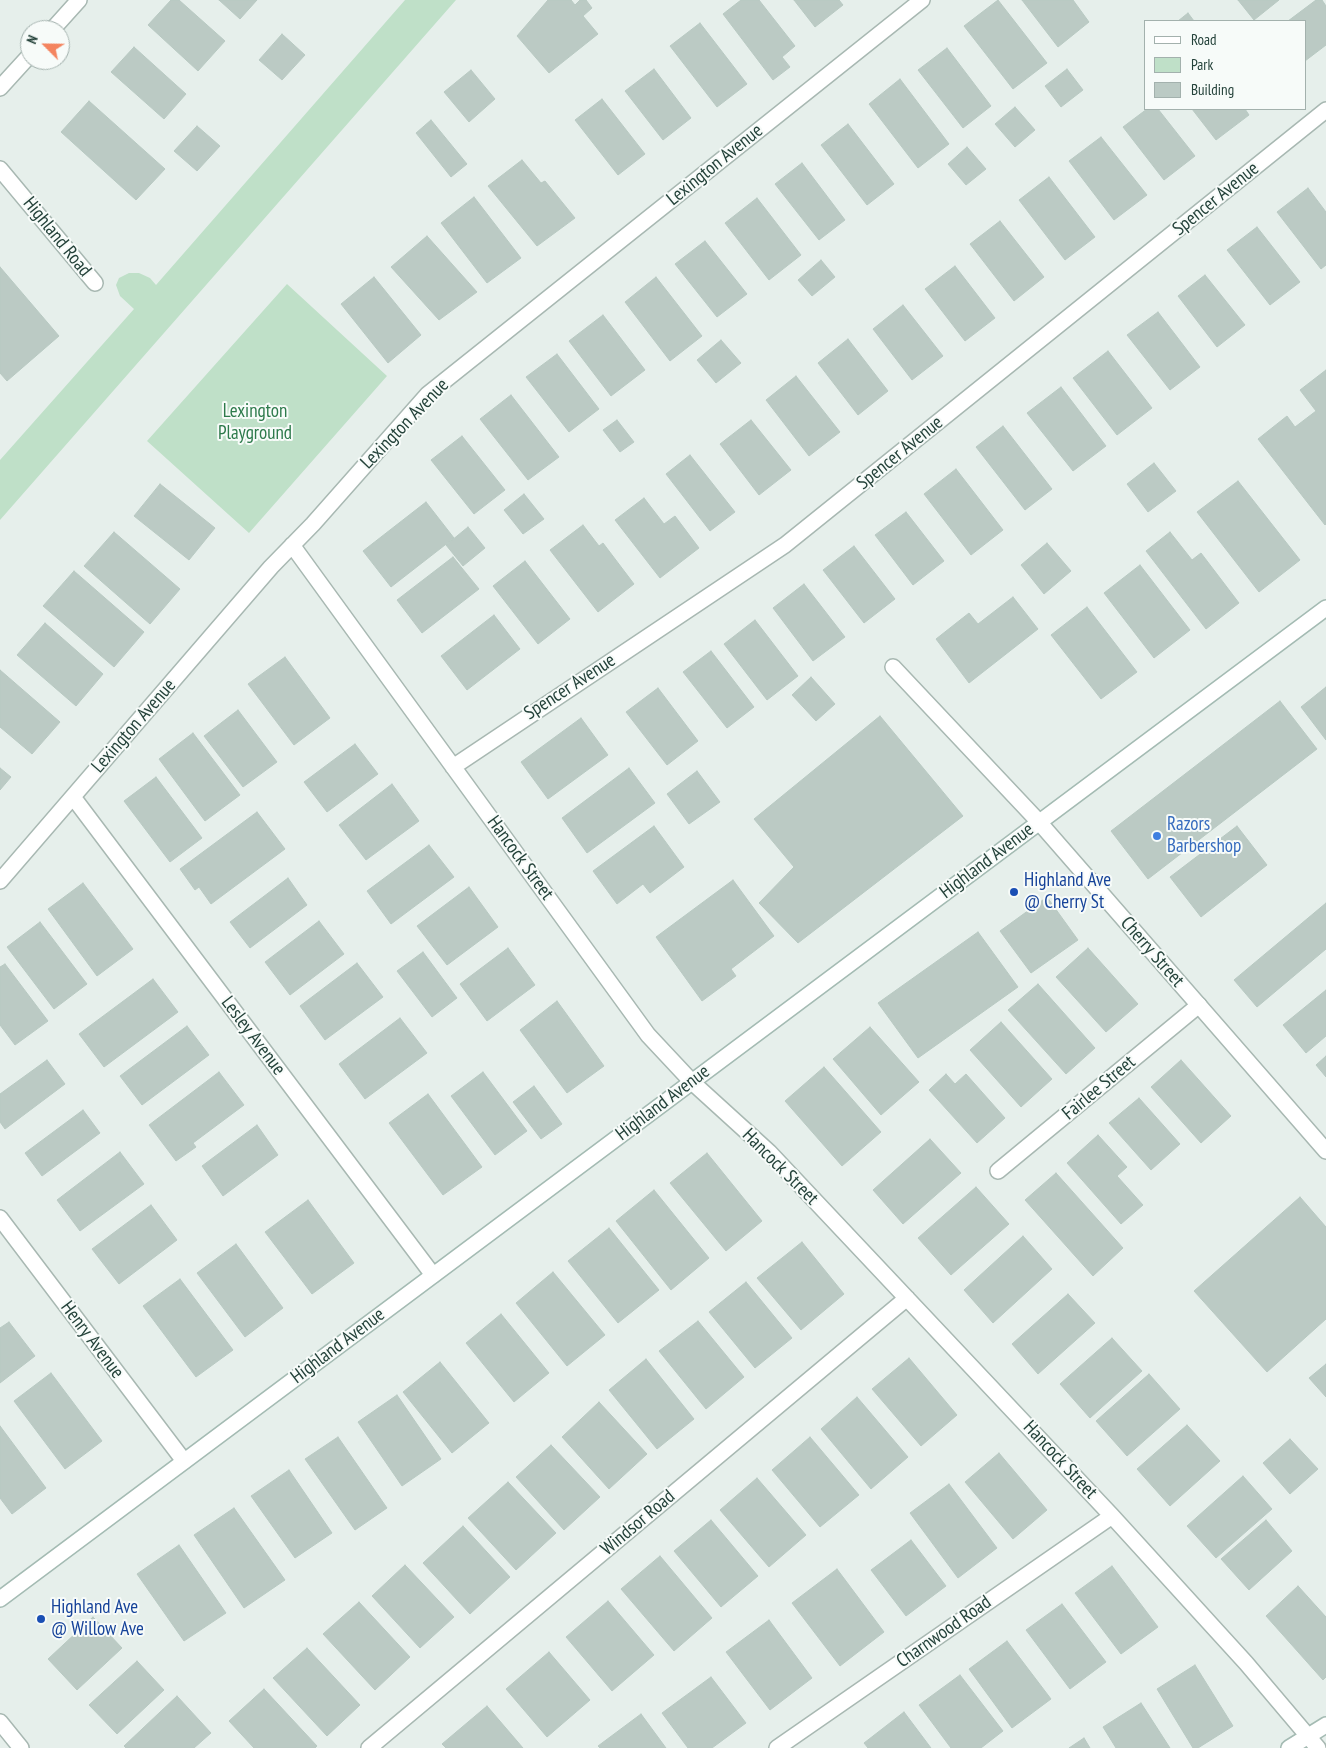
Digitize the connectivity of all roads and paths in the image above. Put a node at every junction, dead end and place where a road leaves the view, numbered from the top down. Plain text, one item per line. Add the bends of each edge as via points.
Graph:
1 (79, 0) edge
2 (922, 0) edge
3 (61, 20) edge
4 (20, 66) edge
5 (0, 88) edge
6 (1326, 110) edge
7 (0, 168) edge
8 (95, 283) dead end
9 (292, 545) junction
10 (1326, 608) edge
11 (893, 667) dead end
12 (453, 767) junction
13 (73, 797) junction
14 (1039, 822) junction
15 (0, 881) edge
16 (1199, 1005) junction
17 (692, 1082) junction
18 (1326, 1151) edge
19 (998, 1171) dead end
20 (0, 1218) edge
21 (434, 1275) junction
22 (908, 1298) junction
23 (184, 1462) junction
24 (1112, 1516) junction
25 (0, 1599) edge
26 (0, 1722) edge
27 (1326, 1726) edge
28 (1308, 1736) junction
29 (21, 1748) edge
30 (369, 1748) edge
31 (777, 1748) edge
32 (1289, 1748) edge
33 (1318, 1748) edge

1 - 3 street
2 - 9 street, Lexington Avenue via 428,394
4 - 5 street
6 - 12 street, Spencer Avenue via 785,545
7 - 8 street, Highland Road
9 - 12 street, Hancock Street
9 - 13 street, Lexington Avenue
10 - 14 street, Highland Avenue
11 - 14 street, Cherry Street
12 - 17 street, Hancock Street via 648,1035
13 - 15 street, Lexington Avenue
13 - 21 street, Lesley Avenue
14 - 16 street, Cherry Street
14 - 17 street, Highland Avenue
16 - 18 street, Cherry Street
16 - 19 street, Fairlee Street
17 - 21 street, Highland Avenue
17 - 22 street, Hancock Street via 769,1152
20 - 23 street, Henry Avenue
21 - 23 street, Highland Avenue
22 - 24 street, Hancock Street
22 - 30 street, Windsor Road
23 - 25 street, Highland Avenue
24 - 28 street, Hancock Street
24 - 31 street, Charnwood Road
26 - 29 street
27 - 28 street
28 - 32 street
28 - 33 street, Hancock Street

